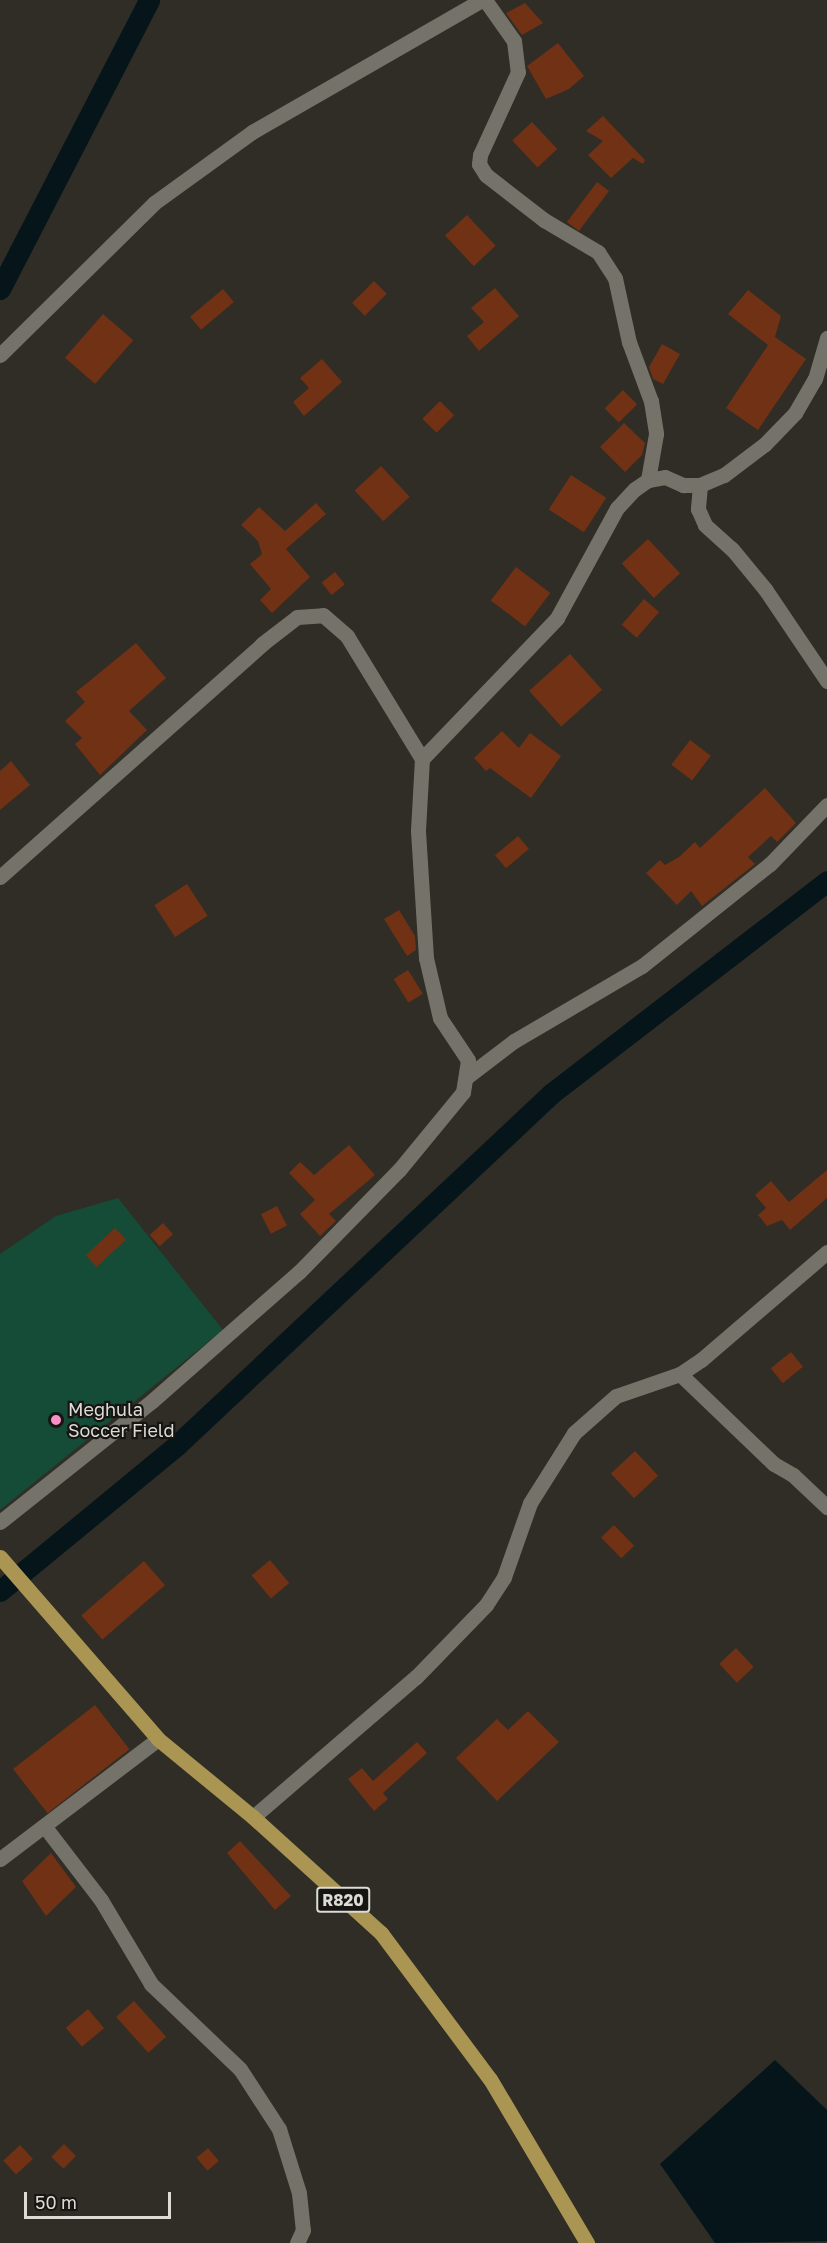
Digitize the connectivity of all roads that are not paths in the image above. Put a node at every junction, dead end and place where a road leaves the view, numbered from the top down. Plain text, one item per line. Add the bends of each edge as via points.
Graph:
1 (484, 0) edge
2 (827, 338) edge
3 (0, 355) edge
4 (648, 480) junction
5 (700, 485) junction
6 (827, 681) edge
7 (422, 759) junction
8 (827, 805) edge
9 (0, 877) edge
10 (468, 1076) junction
11 (827, 1252) edge
12 (680, 1374) junction
13 (827, 1507) edge
14 (0, 1522) edge
15 (0, 1557) edge
16 (158, 1739) junction
17 (253, 1817) junction
18 (45, 1827) junction
19 (0, 1859) edge
20 (297, 2243) edge
21 (586, 2243) edge

1 - 3 street via 252,132 154,203
1 - 4 street via 514,41 518,72 479,164 486,175 544,220 598,252 615,278 629,342 651,401 656,434
2 - 5 street via 815,379 795,413 765,444 724,475
4 - 5 street via 665,477 683,485
4 - 7 street via 617,508 557,618
5 - 6 street via 699,509 705,525 732,549 765,589
7 - 9 street via 347,636 323,615 297,617
7 - 10 street via 418,830 426,958 440,1018 468,1060
8 - 10 street via 770,864 642,966 514,1041
10 - 14 street via 463,1092 406,1162 299,1272 152,1401
11 - 12 street
12 - 13 street via 774,1464 793,1475
12 - 17 street via 616,1396 574,1433 530,1503 504,1577 486,1605 416,1677
15 - 16 main road, R820
16 - 17 main road, R820
16 - 18 street
17 - 21 main road, R820 via 381,1933 419,1978 490,2079
18 - 19 street
18 - 20 street via 101,1900 151,1984 240,2069 279,2129 299,2193 303,2230

